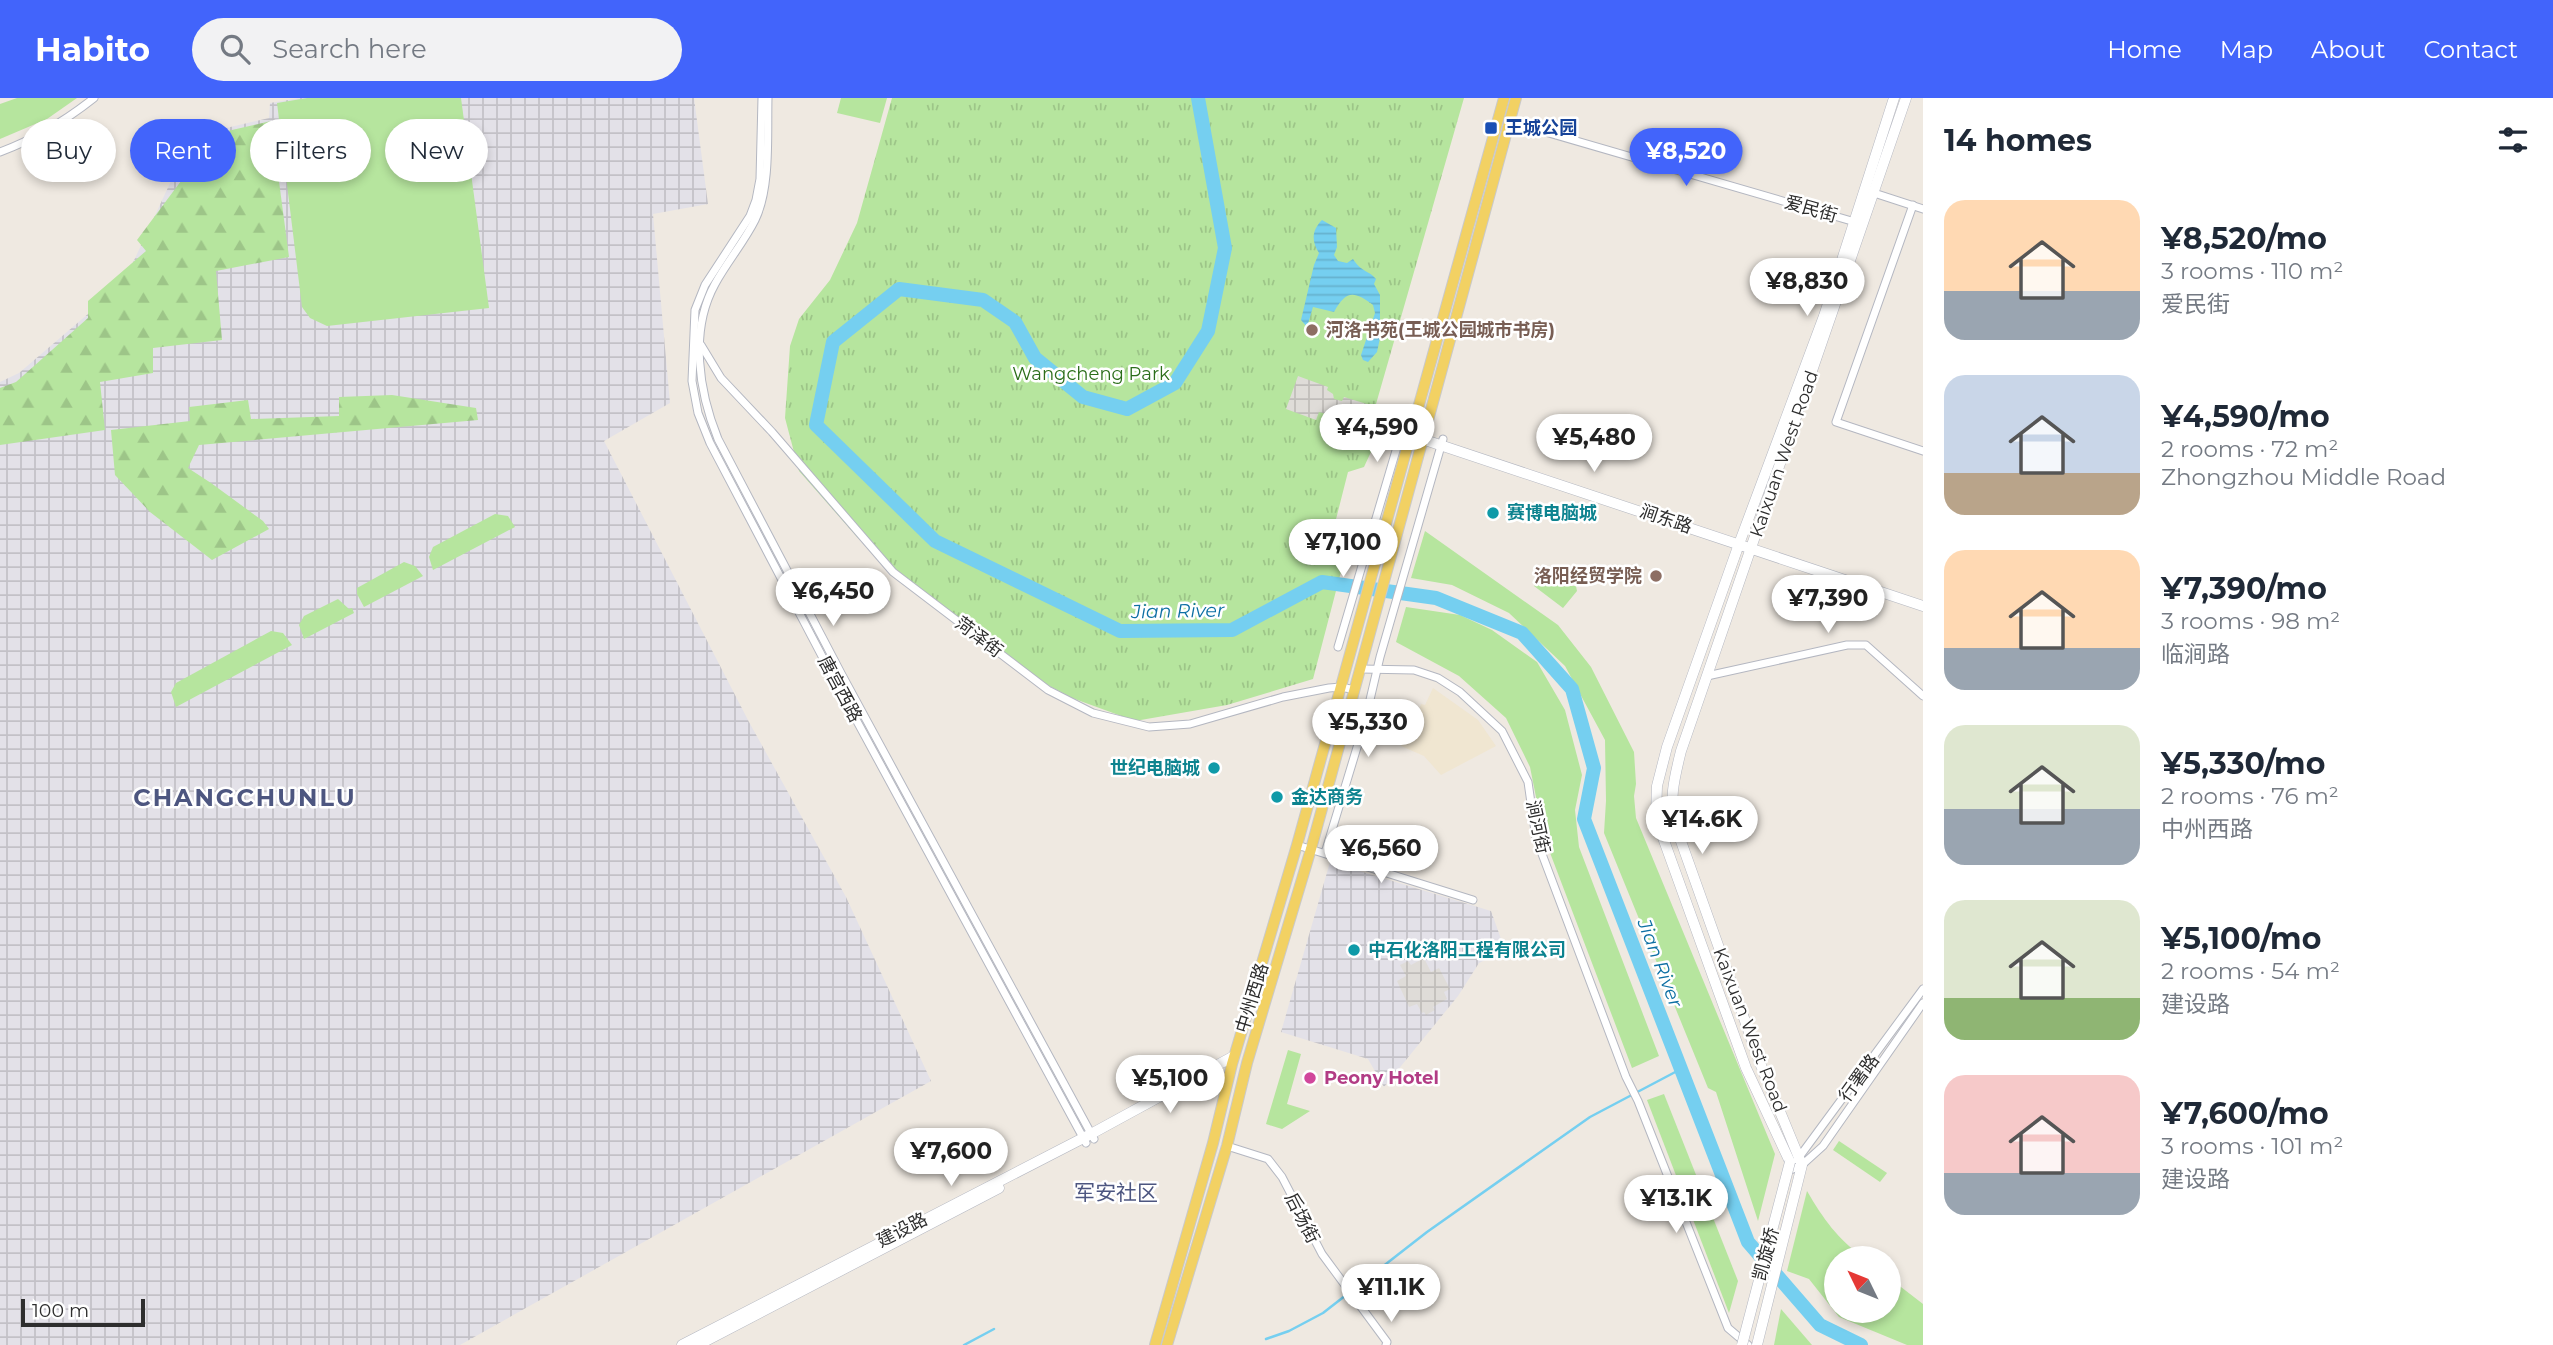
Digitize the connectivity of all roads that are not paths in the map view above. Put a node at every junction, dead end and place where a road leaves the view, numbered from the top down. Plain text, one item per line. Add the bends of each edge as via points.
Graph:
1 (94, 98) edge
2 (762, 98) edge
3 (768, 98) edge
4 (1504, 98) edge
5 (1516, 98) edge
6 (1894, 98) edge
7 (1906, 98) edge
8 (1525, 126) dead end
9 (0, 152) edge
10 (1874, 192) junction
11 (1913, 205) junction
12 (1923, 209) edge
13 (1855, 222) junction
14 (701, 345) junction
15 (1410, 434) junction
16 (1424, 436) junction
17 (1442, 442) junction
18 (1923, 451) edge
19 (1380, 521) junction
20 (1740, 542) junction
21 (1752, 546) junction
22 (1923, 604) edge
23 (1338, 647) dead end
24 (1361, 669) junction
25 (1377, 670) junction
26 (1707, 676) junction
27 (1341, 687) junction
28 (1355, 690) junction
29 (1923, 695) edge
30 (1297, 845) junction
31 (1311, 849) junction
32 (1325, 853) junction
33 (1473, 900) dead end
34 (1923, 989) edge
35 (1923, 1003) edge
36 (1233, 1060) junction
37 (1247, 1063) junction
38 (1089, 1138) junction
39 (1227, 1146) junction
40 (1795, 1164) junction
41 (682, 1345) edge
42 (698, 1345) edge
43 (1155, 1345) edge
44 (1167, 1345) edge
45 (1386, 1345) edge
46 (1742, 1345) edge
47 (1748, 1345) edge
48 (1757, 1345) edge

1 - 9 street via 55,126
2 - 38 street, 唐宫西路 via 756,200 695,310 692,382 698,413 828,667
3 - 14 street, 唐宫西路 via 761,202 755,220 713,287 703,312
4 - 15 main road, 中州西路
5 - 16 main road, 中州西路
6 - 13 main road, Kaixuan West Road
7 - 10 main road, Kaixuan West Road
8 - 13 street, 爱民街
10 - 11 street
10 - 21 main road, Kaixuan West Road
11 - 12 street
11 - 18 street via 1836,422
13 - 20 main road, Kaixuan West Road
14 - 27 street, 菏泽街 via 721,378 893,572 1048,690 1093,713 1149,727 1190,724 1283,697
14 - 38 street, 唐宫西路 via 706,411 718,439
15 - 16 main road, 涧东路
15 - 19 main road, 中州西路
16 - 17 main road, 涧东路
16 - 24 main road, 中州西路
17 - 20 main road, 涧东路
17 - 25 street
19 - 23 street
19 - 27 main road, 中州西路
20 - 21 main road, 涧东路
20 - 40 main road, Kaixuan West Road via 1667,747 1657,786 1656,814 1746,1068
21 - 22 main road, 涧东路
21 - 26 main road, Kaixuan West Road
24 - 25 street, 涧河街
24 - 28 main road, 中州西路
25 - 32 street
25 - 47 street, 涧河街 via 1415,670 1438,678 1502,731 1528,782 1536,838 1626,1077 1728,1328
26 - 29 street via 1847,645 1866,645
26 - 40 main road, Kaixuan West Road via 1681,751 1671,812
27 - 28 street, 菏泽街
27 - 30 main road, 中州西路
28 - 31 main road, 中州西路
30 - 31 street
30 - 36 main road, 中州西路
31 - 32 street
31 - 37 main road, 中州西路
32 - 33 street
34 - 40 street, 行署路
35 - 40 street, 行署路 via 1823,1146
36 - 37 main road, 建设路
36 - 38 main road, 建设路
36 - 43 main road, 中州西路
37 - 39 main road, 中州西路
38 - 41 main road, 建设路
38 - 42 main road, 建设路
39 - 44 main road, 中州西路
39 - 45 street, 后场街 via 1268,1159 1282,1177 1308,1232
40 - 46 main road, 凯旋桥, bridge
40 - 48 main road, 凯旋桥

